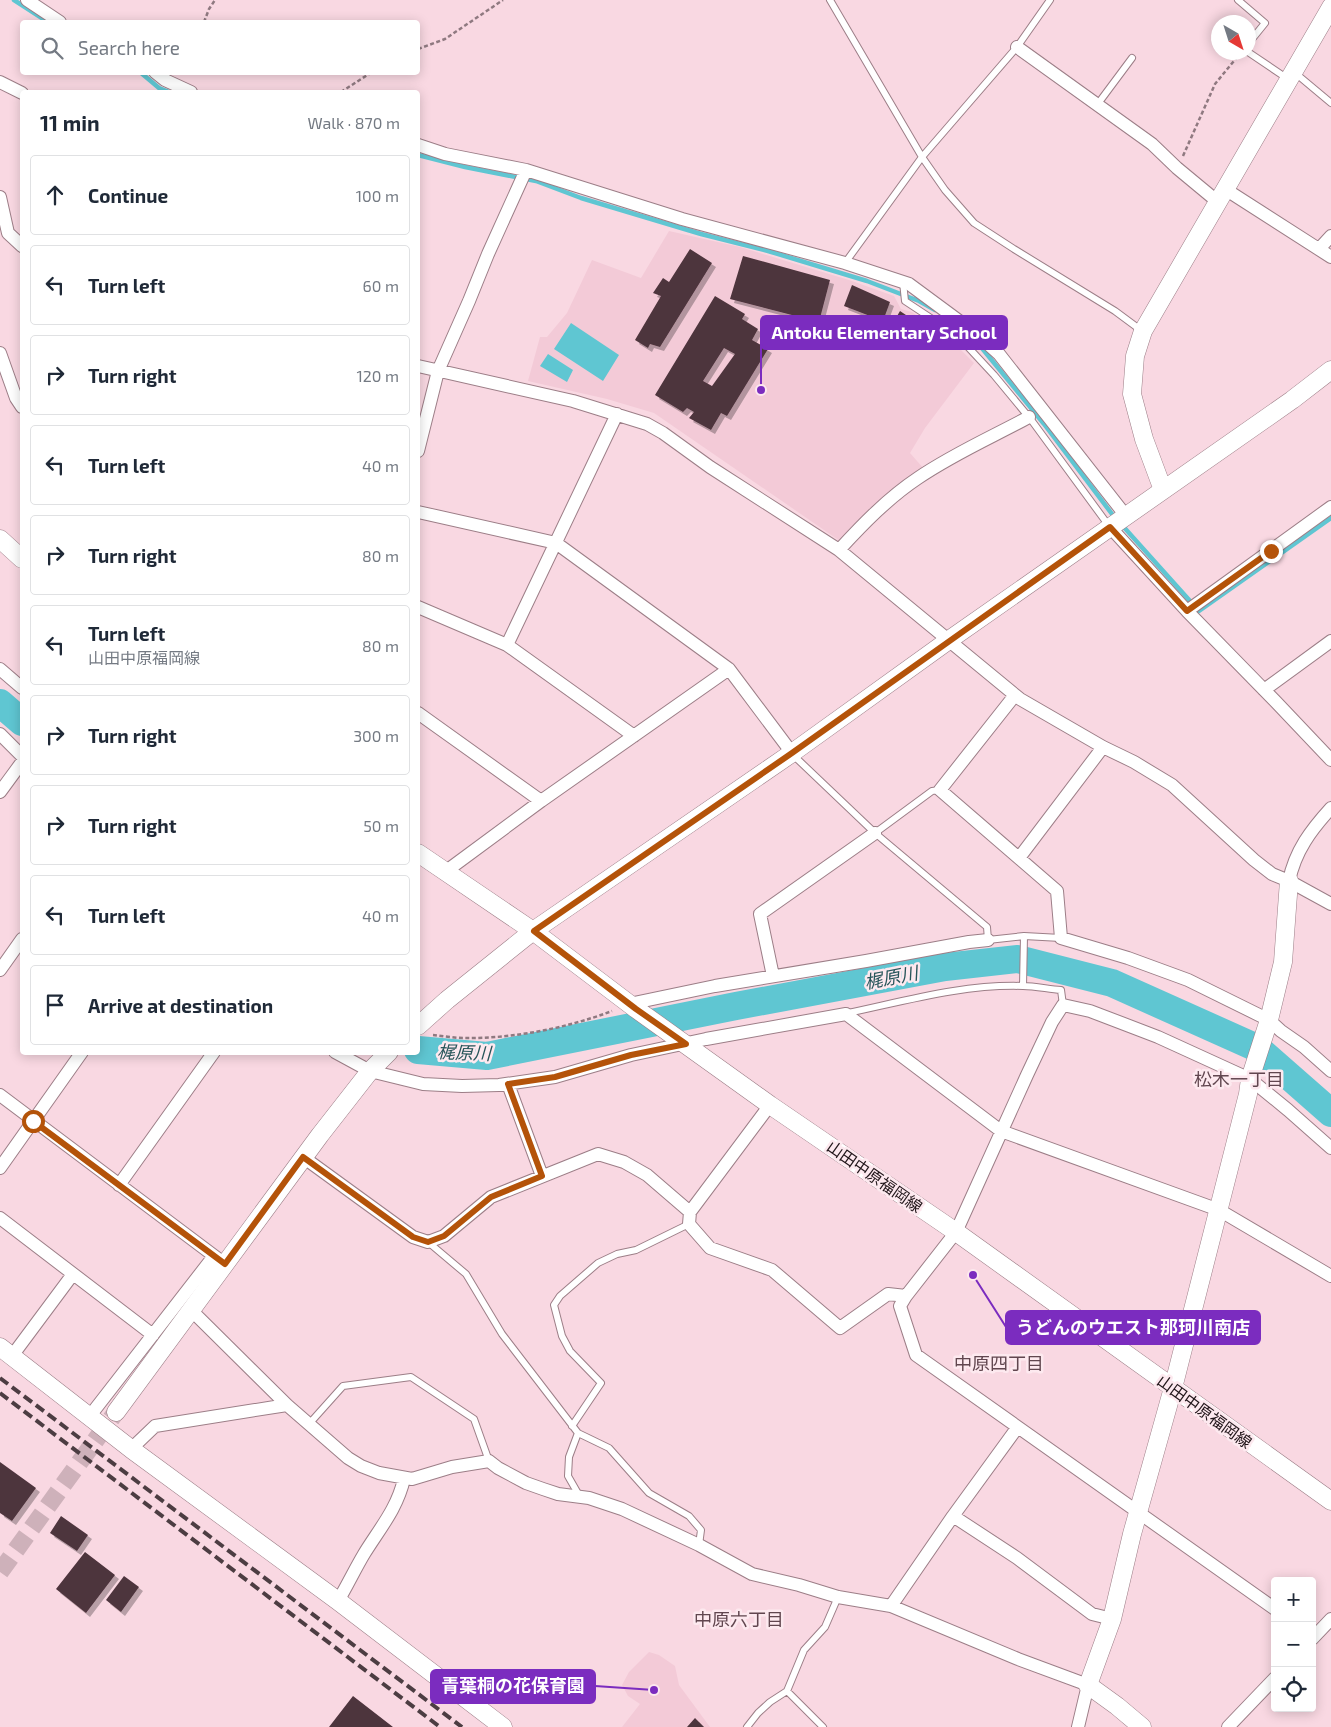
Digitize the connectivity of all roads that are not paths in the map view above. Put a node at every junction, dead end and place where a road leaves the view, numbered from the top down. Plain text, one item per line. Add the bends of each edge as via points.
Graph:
1 (27, 0) edge
2 (830, 0) edge
3 (1050, 0) edge
4 (1238, 0) edge
5 (1331, 7) edge
6 (1256, 15) edge
7 (1256, 15) edge
8 (57, 20) edge
9 (1256, 34) edge
10 (1017, 47) junction
11 (1256, 56) edge
12 (1132, 58) dead end
13 (159, 75) edge
14 (1291, 76) junction
15 (0, 82) edge
16 (187, 90) edge
17 (20, 92) edge
18 (1331, 103) edge
19 (1097, 105) junction
20 (420, 146) edge
21 (922, 157) junction
22 (526, 170) junction
23 (1221, 196) junction
24 (0, 198) edge
25 (4, 234) edge
26 (1331, 236) edge
27 (20, 245) edge
28 (1319, 249) junction
29 (1331, 257) edge
30 (845, 263) junction
31 (903, 282) junction
32 (1143, 331) junction
33 (0, 353) edge
34 (420, 366) edge
35 (438, 370) junction
36 (1331, 370) edge
37 (20, 403) edge
38 (617, 414) junction
39 (1029, 417) junction
40 (420, 443) edge
41 (1162, 490) junction
42 (1331, 507) edge
43 (420, 512) edge
44 (1126, 516) junction
45 (1110, 527) junction
46 (0, 539) edge
47 (556, 543) junction
48 (839, 550) junction
49 (20, 555) edge
50 (420, 608) edge
51 (1187, 611) junction
52 (949, 640) junction
53 (1331, 641) edge
54 (507, 645) junction
55 (0, 669) edge
56 (729, 669) junction
57 (20, 686) edge
58 (1264, 690) junction
59 (1015, 695) junction
60 (420, 713) edge
61 (0, 734) edge
62 (634, 736) junction
63 (1103, 747) junction
64 (792, 753) junction
65 (20, 754) edge
66 (1331, 760) edge
67 (20, 765) edge
68 (940, 790) junction
69 (0, 792) edge
70 (541, 801) junction
71 (1331, 808) edge
72 (875, 833) junction
73 (420, 855) edge
74 (1019, 858) junction
75 (445, 872) junction
76 (1290, 881) junction
77 (1331, 904) edge
78 (534, 931) junction
79 (1061, 938) junction
80 (1024, 939) junction
81 (988, 940) junction
82 (20, 942) edge
83 (0, 970) edge
84 (772, 976) junction
85 (1023, 984) junction
86 (1063, 1005) junction
87 (632, 1006) junction
88 (846, 1014) junction
89 (1269, 1020) junction
90 (422, 1031) edge
91 (679, 1039) junction
92 (80, 1055) edge
93 (212, 1055) edge
94 (342, 1055) edge
95 (386, 1055) edge
96 (372, 1068) junction
97 (1331, 1071) edge
98 (1250, 1079) junction
99 (508, 1084) junction
100 (0, 1095) edge
101 (770, 1105) junction
102 (33, 1121) junction
103 (1001, 1131) junction
104 (1331, 1148) edge
105 (303, 1157) junction
106 (0, 1168) edge
107 (542, 1176) junction
108 (119, 1186) junction
109 (1219, 1210) junction
110 (0, 1218) edge
111 (690, 1218) junction
112 (956, 1232) junction
113 (428, 1242) junction
114 (220, 1260) junction
115 (73, 1274) junction
116 (1331, 1276) edge
117 (906, 1296) junction
118 (191, 1310) junction
119 (152, 1335) junction
120 (6, 1352) edge
121 (1173, 1388) junction
122 (287, 1405) junction
123 (116, 1412) tunnel mouth
124 (89, 1417) junction
125 (309, 1424) junction
126 (572, 1426) junction
127 (1017, 1428) junction
128 (578, 1433) junction
129 (131, 1449) junction
130 (489, 1461) junction
131 (404, 1479) junction
132 (581, 1497) junction
133 (1331, 1501) edge
134 (1138, 1513) junction
135 (953, 1516) junction
136 (699, 1545) junction
137 (838, 1597) junction
138 (338, 1602) junction
139 (891, 1606) junction
140 (1271, 1606) edge
141 (1112, 1619) junction
142 (1331, 1619) edge
143 (1316, 1634) edge
144 (1271, 1682) edge
145 (1088, 1685) junction
146 (787, 1691) junction
147 (503, 1727) edge
148 (747, 1727) edge
149 (823, 1727) edge
150 (1078, 1727) edge
151 (1142, 1727) edge
152 (1228, 1727) edge

1 - 8 street
2 - 21 lane
3 - 10 lane
4 - 6 lane
5 - 14 street
7 - 9 lane via 1265,23
10 - 19 street
10 - 21 lane
11 - 14 lane
12 - 19 lane
13 - 16 street
14 - 18 lane
14 - 23 street
15 - 17 street
19 - 23 street via 1152,144 1177,168
20 - 22 street via 445,154
21 - 30 lane
21 - 32 lane via 974,223
22 - 30 street via 682,219
22 - 35 street
23 - 28 street
23 - 32 street
24 - 25 street
25 - 27 street
26 - 28 street
28 - 29 street
30 - 31 street
31 - 39 lane via 905,301 968,347
31 - 44 street via 978,334 999,354
32 - 41 street via 1134,356 1132,394
33 - 37 street
34 - 35 street
35 - 38 street
35 - 40 street
36 - 41 street
38 - 47 street
38 - 48 street via 663,433
39 - 45 lane
39 - 48 street via 917,479 871,516
41 - 44 street
42 - 51 street
43 - 47 street
44 - 45 street
45 - 51 street
45 - 52 street
46 - 49 street
47 - 54 street
47 - 56 street
48 - 52 street
50 - 54 street
51 - 58 street
52 - 59 street
52 - 64 street
53 - 58 street
54 - 62 street
55 - 57 street
56 - 62 street
56 - 64 street
58 - 66 street
59 - 63 street
59 - 68 street
60 - 70 street
61 - 65 street
62 - 70 street
63 - 74 street
63 - 76 street via 1172,785 1254,860 1272,874
64 - 72 lane
64 - 78 street
67 - 69 street
68 - 72 lane via 932,791
68 - 74 street
70 - 75 street
71 - 76 street via 1305,839 1292,867
72 - 81 lane via 986,927
72 - 84 street via 760,914
73 - 75 street, 山田中原福岡線
74 - 79 street via 1057,891
75 - 78 street, 山田中原福岡線
76 - 77 street
76 - 89 street via 1284,962
78 - 87 street, 山田中原福岡線
78 - 90 street via 447,1000
79 - 80 lane
79 - 89 street via 1188,980
80 - 81 lane
80 - 85 lane
81 - 84 street
82 - 83 street
84 - 87 street
85 - 86 lane via 1061,990
85 - 88 lane via 936,994
86 - 98 street via 1090,1011 1158,1037
86 - 103 street
87 - 91 street, 山田中原福岡線
88 - 91 street
88 - 103 street
89 - 97 street
89 - 98 street
91 - 99 street via 555,1077
91 - 101 street, 山田中原福岡線
92 - 102 street
93 - 108 street
94 - 96 street
95 - 96 street
96 - 99 street via 423,1084
96 - 105 street
98 - 104 street
98 - 109 street
99 - 107 street
100 - 102 street
101 - 111 street
101 - 112 street, 山田中原福岡線
102 - 106 street
102 - 108 street
103 - 109 street
103 - 112 street
105 - 113 street via 413,1237
105 - 114 street
107 - 111 street via 598,1154 624,1162 647,1175
107 - 113 street via 491,1197 444,1236
108 - 114 street
109 - 116 street
109 - 121 street
110 - 115 street
111 - 117 street via 710,1248 772,1270 840,1328 888,1294
111 - 126 lane via 636,1250 598,1263 554,1305 562,1336 570,1351 601,1383
112 - 117 street
112 - 121 street, 山田中原福岡線
113 - 126 lane via 466,1274 502,1334
114 - 118 street
114 - 119 street
115 - 119 street
115 - 120 street
117 - 127 street via 900,1306 916,1355
118 - 122 street
118 - 123 street
119 - 124 street
120 - 124 street
121 - 133 street, 山田中原福岡線
121 - 134 street
122 - 125 street
122 - 129 street via 155,1426
124 - 129 street
125 - 130 lane via 343,1386 411,1377 474,1419
125 - 131 street via 361,1466
126 - 128 lane
127 - 134 street
127 - 135 street
128 - 132 lane via 569,1457 568,1476
128 - 136 lane via 609,1448 649,1493 690,1516 701,1530
129 - 138 street
130 - 131 street
130 - 132 street via 526,1483 558,1494
131 - 138 street via 391,1514
132 - 136 street via 622,1509
134 - 140 street
134 - 141 street
135 - 139 street
135 - 141 street via 1017,1558 1092,1614
136 - 137 street via 752,1574
137 - 139 street
137 - 146 lane via 825,1626 804,1650
138 - 147 street
139 - 145 street
141 - 145 street
142 - 143 street
144 - 152 street
145 - 150 street
145 - 151 street
146 - 148 lane via 770,1702
146 - 149 lane

